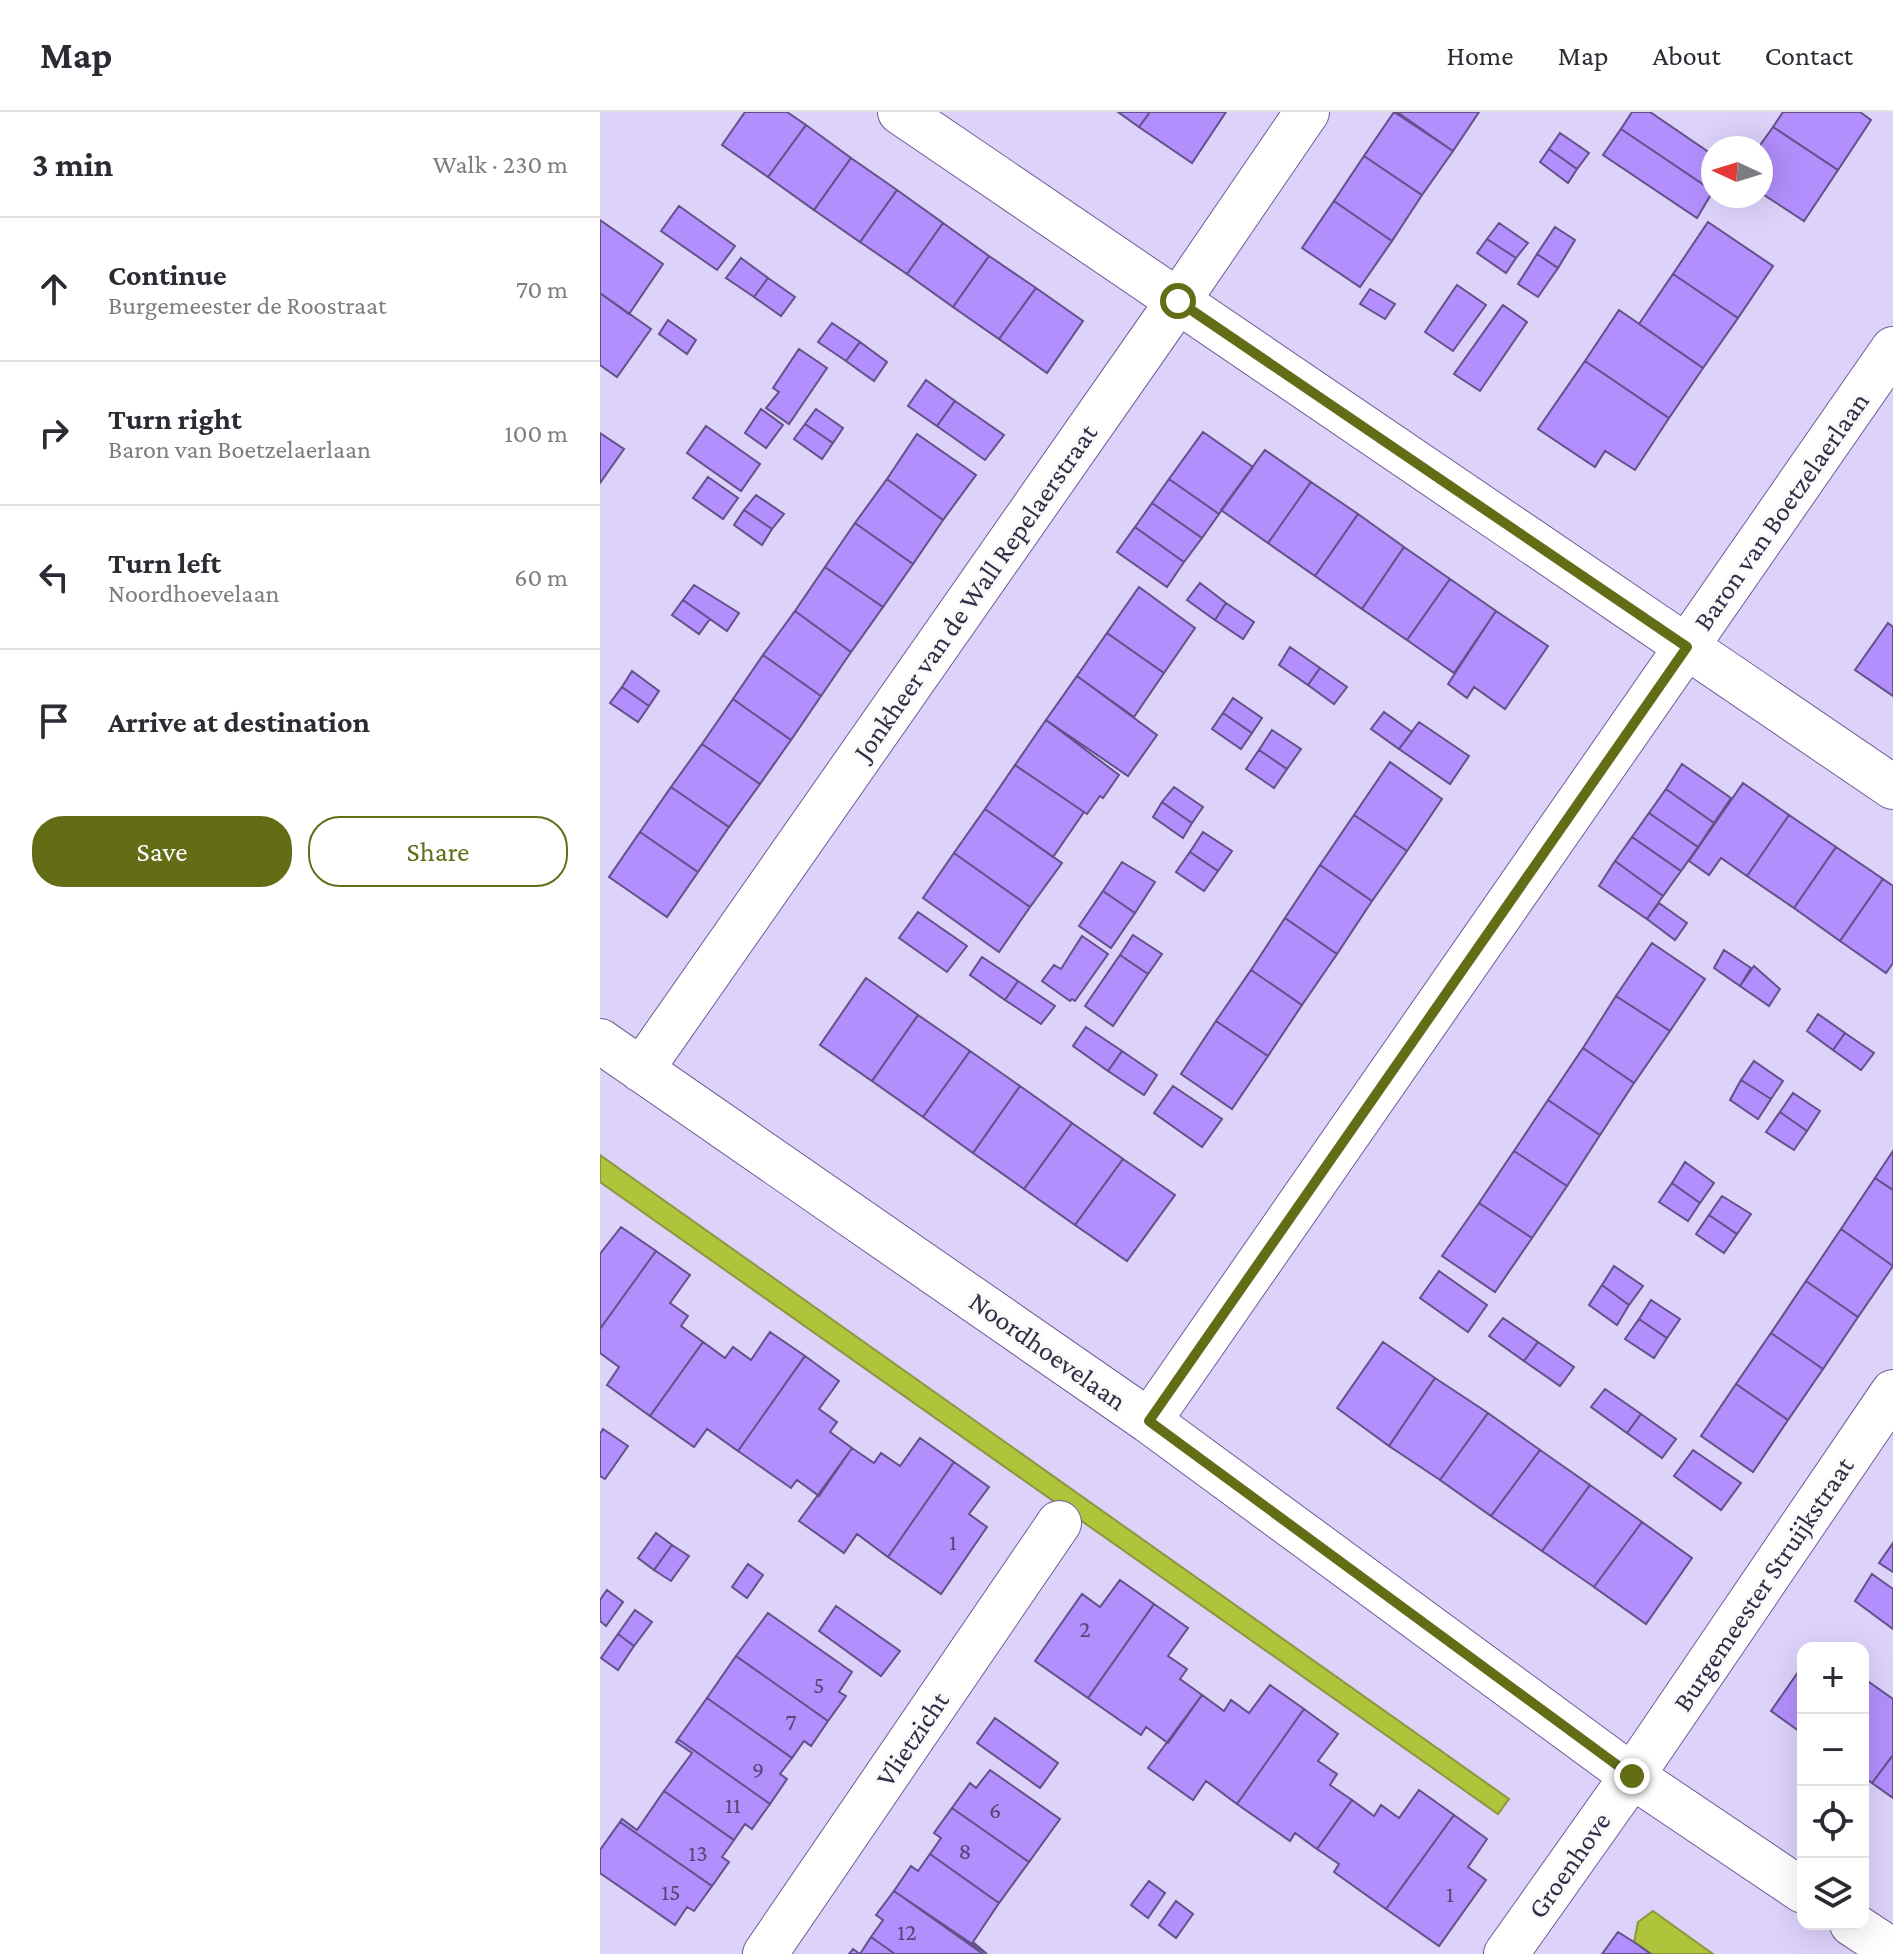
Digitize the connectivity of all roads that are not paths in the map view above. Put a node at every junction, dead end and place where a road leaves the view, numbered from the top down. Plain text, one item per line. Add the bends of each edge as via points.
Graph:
1 (900, 112) edge
2 (1307, 112) edge
3 (1178, 301) junction
4 (1893, 349) edge
5 (1687, 647) junction
6 (1893, 787) edge
7 (600, 1041) edge
8 (641, 1070) junction
9 (1893, 1392) edge
10 (1149, 1421) junction
11 (1059, 1523) dead end
12 (1632, 1776) junction
13 (1797, 1887) edge
14 (1861, 1930) edge
15 (1893, 1951) edge
16 (765, 1954) edge
17 (1506, 1954) edge

1 - 3 street
2 - 3 street, Jonkheer van de Wall Repelaerstraat
3 - 5 street
3 - 8 street, Jonkheer van de Wall Repelaerstraat
4 - 5 street, Baron van Boetzelaerlaan
5 - 6 street
5 - 10 street, Baron van Boetzelaerlaan
7 - 8 street, Noordhoevelaan
8 - 10 street, Noordhoevelaan
9 - 12 street, Burgemeester Struijkstraat
10 - 12 street, Noordhoevelaan
11 - 16 street, Vlietzicht
12 - 13 street, Noordhoevelaan
12 - 17 street, Groenhove
14 - 15 street

